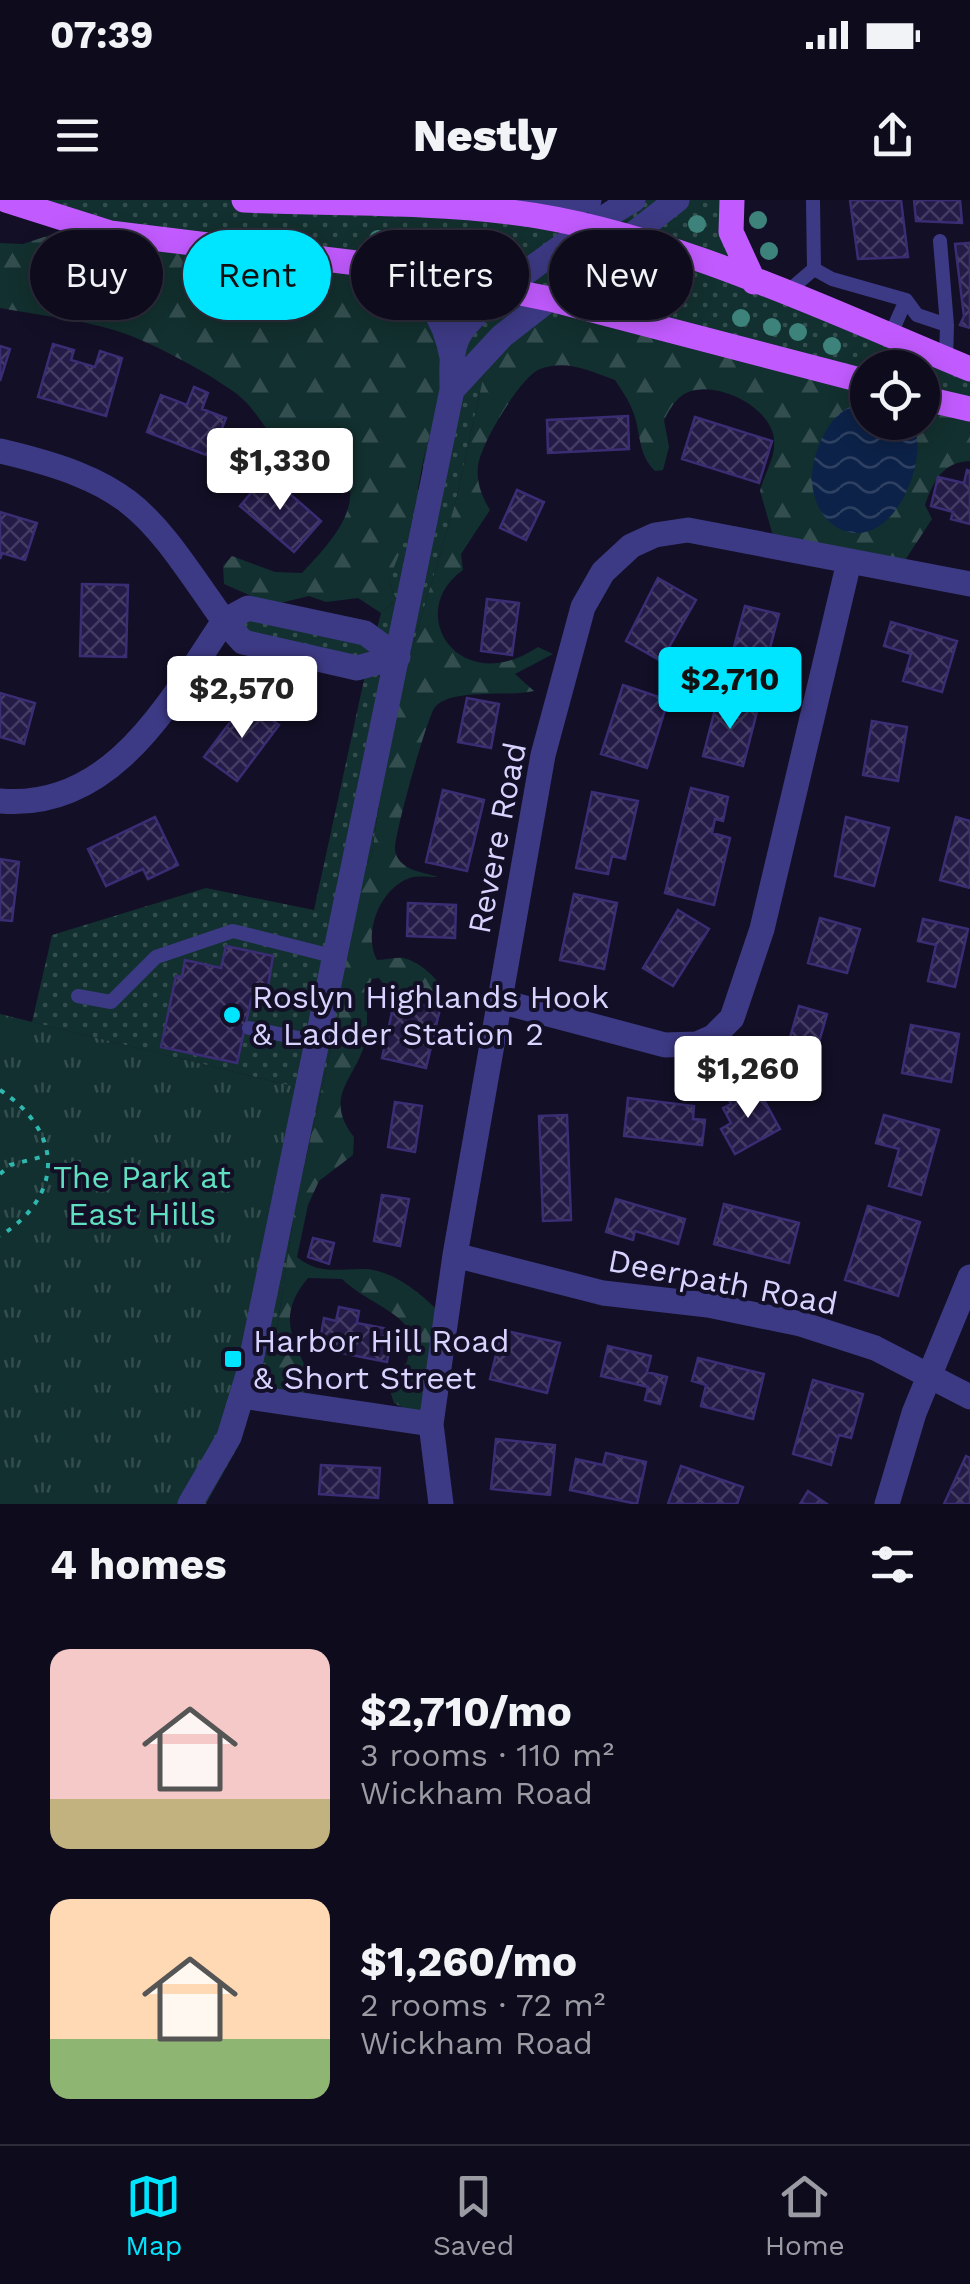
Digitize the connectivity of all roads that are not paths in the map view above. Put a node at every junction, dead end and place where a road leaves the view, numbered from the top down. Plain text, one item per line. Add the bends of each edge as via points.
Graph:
1 (6, 200) edge
2 (244, 200) edge
3 (587, 200) edge
4 (633, 200) edge
5 (678, 200) edge
6 (732, 200) edge
7 (813, 200) edge
8 (511, 212) junction
9 (589, 228) junction
10 (597, 230) edge
11 (640, 230) edge
12 (940, 241) dead end
13 (693, 260) edge
14 (351, 262) edge
15 (814, 269) junction
16 (529, 274) edge
17 (754, 282) junction
18 (786, 294) junction
19 (549, 300) edge
20 (906, 300) junction
21 (442, 320) edge
22 (474, 320) edge
23 (630, 320) edge
24 (947, 324) junction
25 (890, 336) junction
26 (452, 357) junction
27 (958, 364) edge
28 (850, 377) edge
29 (452, 390) junction
30 (940, 402) edge
31 (970, 409) edge
32 (0, 451) edge
33 (850, 562) junction
34 (970, 584) edge
35 (224, 621) junction
36 (398, 657) junction
37 (0, 801) edge
38 (336, 957) junction
39 (78, 996) dead end
40 (500, 1001) junction
41 (249, 1028) dead end
42 (318, 1042) junction
43 (455, 1255) junction
44 (970, 1277) edge
45 (928, 1376) junction
46 (242, 1396) junction
47 (970, 1397) edge
48 (430, 1424) junction
49 (190, 1504) edge
50 (442, 1504) edge
51 (887, 1504) edge

1 - 14 main road via 110,233
2 - 8 main road
3 - 8 street
4 - 9 street
5 - 11 street
6 - 17 main road via 731,232
7 - 15 lane
8 - 9 main road
9 - 10 main road
9 - 16 street
12 - 24 lane
13 - 17 main road
15 - 18 lane
15 - 20 lane
17 - 18 main road
18 - 25 main road
19 - 29 street via 483,352
20 - 24 lane via 917,315
20 - 25 lane
21 - 26 street
22 - 26 street via 461,332
23 - 28 main road
24 - 27 lane
25 - 27 main road
26 - 29 street
29 - 36 street
30 - 31 main road
32 - 35 street via 54,464 118,491 169,542
33 - 34 street, Revere Road
33 - 40 street, Revere Road via 688,530 631,546 603,572 583,608 544,755
33 - 40 street via 762,929 732,1018 712,1037 684,1046 612,1034
35 - 36 street via 243,642 357,668
35 - 36 street via 248,608 365,633
35 - 37 street via 131,752 87,783 46,798
36 - 38 street
38 - 39 lane via 220,933 156,957 111,1002
38 - 42 street
40 - 43 street, Revere Road
41 - 42 lane
42 - 46 street
43 - 45 street, Deerpath Road via 603,1293 801,1324 876,1348
43 - 48 street, Revere Road
44 - 45 street
45 - 47 street, Deerpath Road
45 - 51 street
46 - 48 street
46 - 49 street via 222,1451
48 - 50 street, Revere Road

